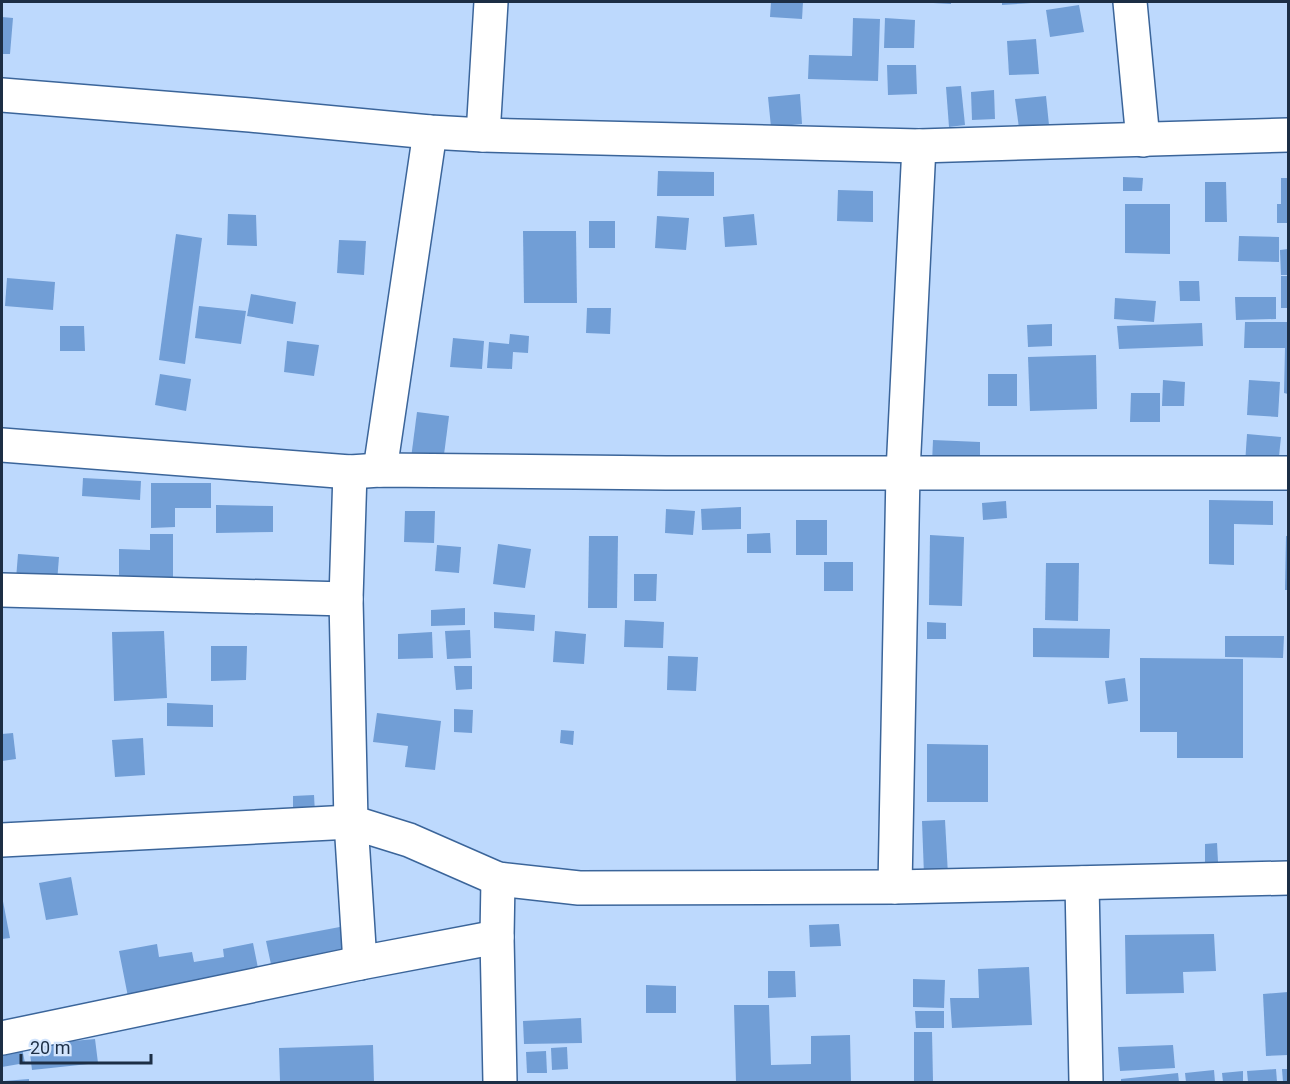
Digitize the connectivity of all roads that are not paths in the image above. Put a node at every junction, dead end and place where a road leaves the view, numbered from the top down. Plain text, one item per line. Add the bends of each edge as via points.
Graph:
1 (491, 2) edge
2 (1130, 2) edge
3 (2, 95) edge
4 (430, 132) junction
5 (483, 135) junction
6 (1288, 135) edge
7 (1143, 140) junction
8 (919, 146) junction
9 (2, 445) edge
10 (365, 471) junction
11 (903, 471) junction
12 (1288, 474) edge
13 (2, 590) edge
14 (346, 599) junction
15 (351, 822) junction
16 (2, 840) edge
17 (1288, 878) edge
18 (498, 879) junction
19 (1082, 883) junction
20 (895, 887) junction
21 (497, 937) junction
22 (360, 963) junction
23 (2, 1038) edge
24 (500, 1083) edge
25 (1086, 1083) edge

1 - 5 street
2 - 7 street
3 - 4 street
4 - 5 street
4 - 10 street
5 - 8 street
6 - 7 street
7 - 8 street
8 - 11 street
9 - 10 street
10 - 11 street
10 - 14 street
11 - 12 street
11 - 20 street
13 - 14 street
14 - 15 street
15 - 16 street
15 - 18 street via 410,840
15 - 22 street
17 - 19 street
18 - 20 street via 579,888
18 - 21 street
19 - 20 street
19 - 25 street
21 - 22 street
21 - 24 street
22 - 23 street

